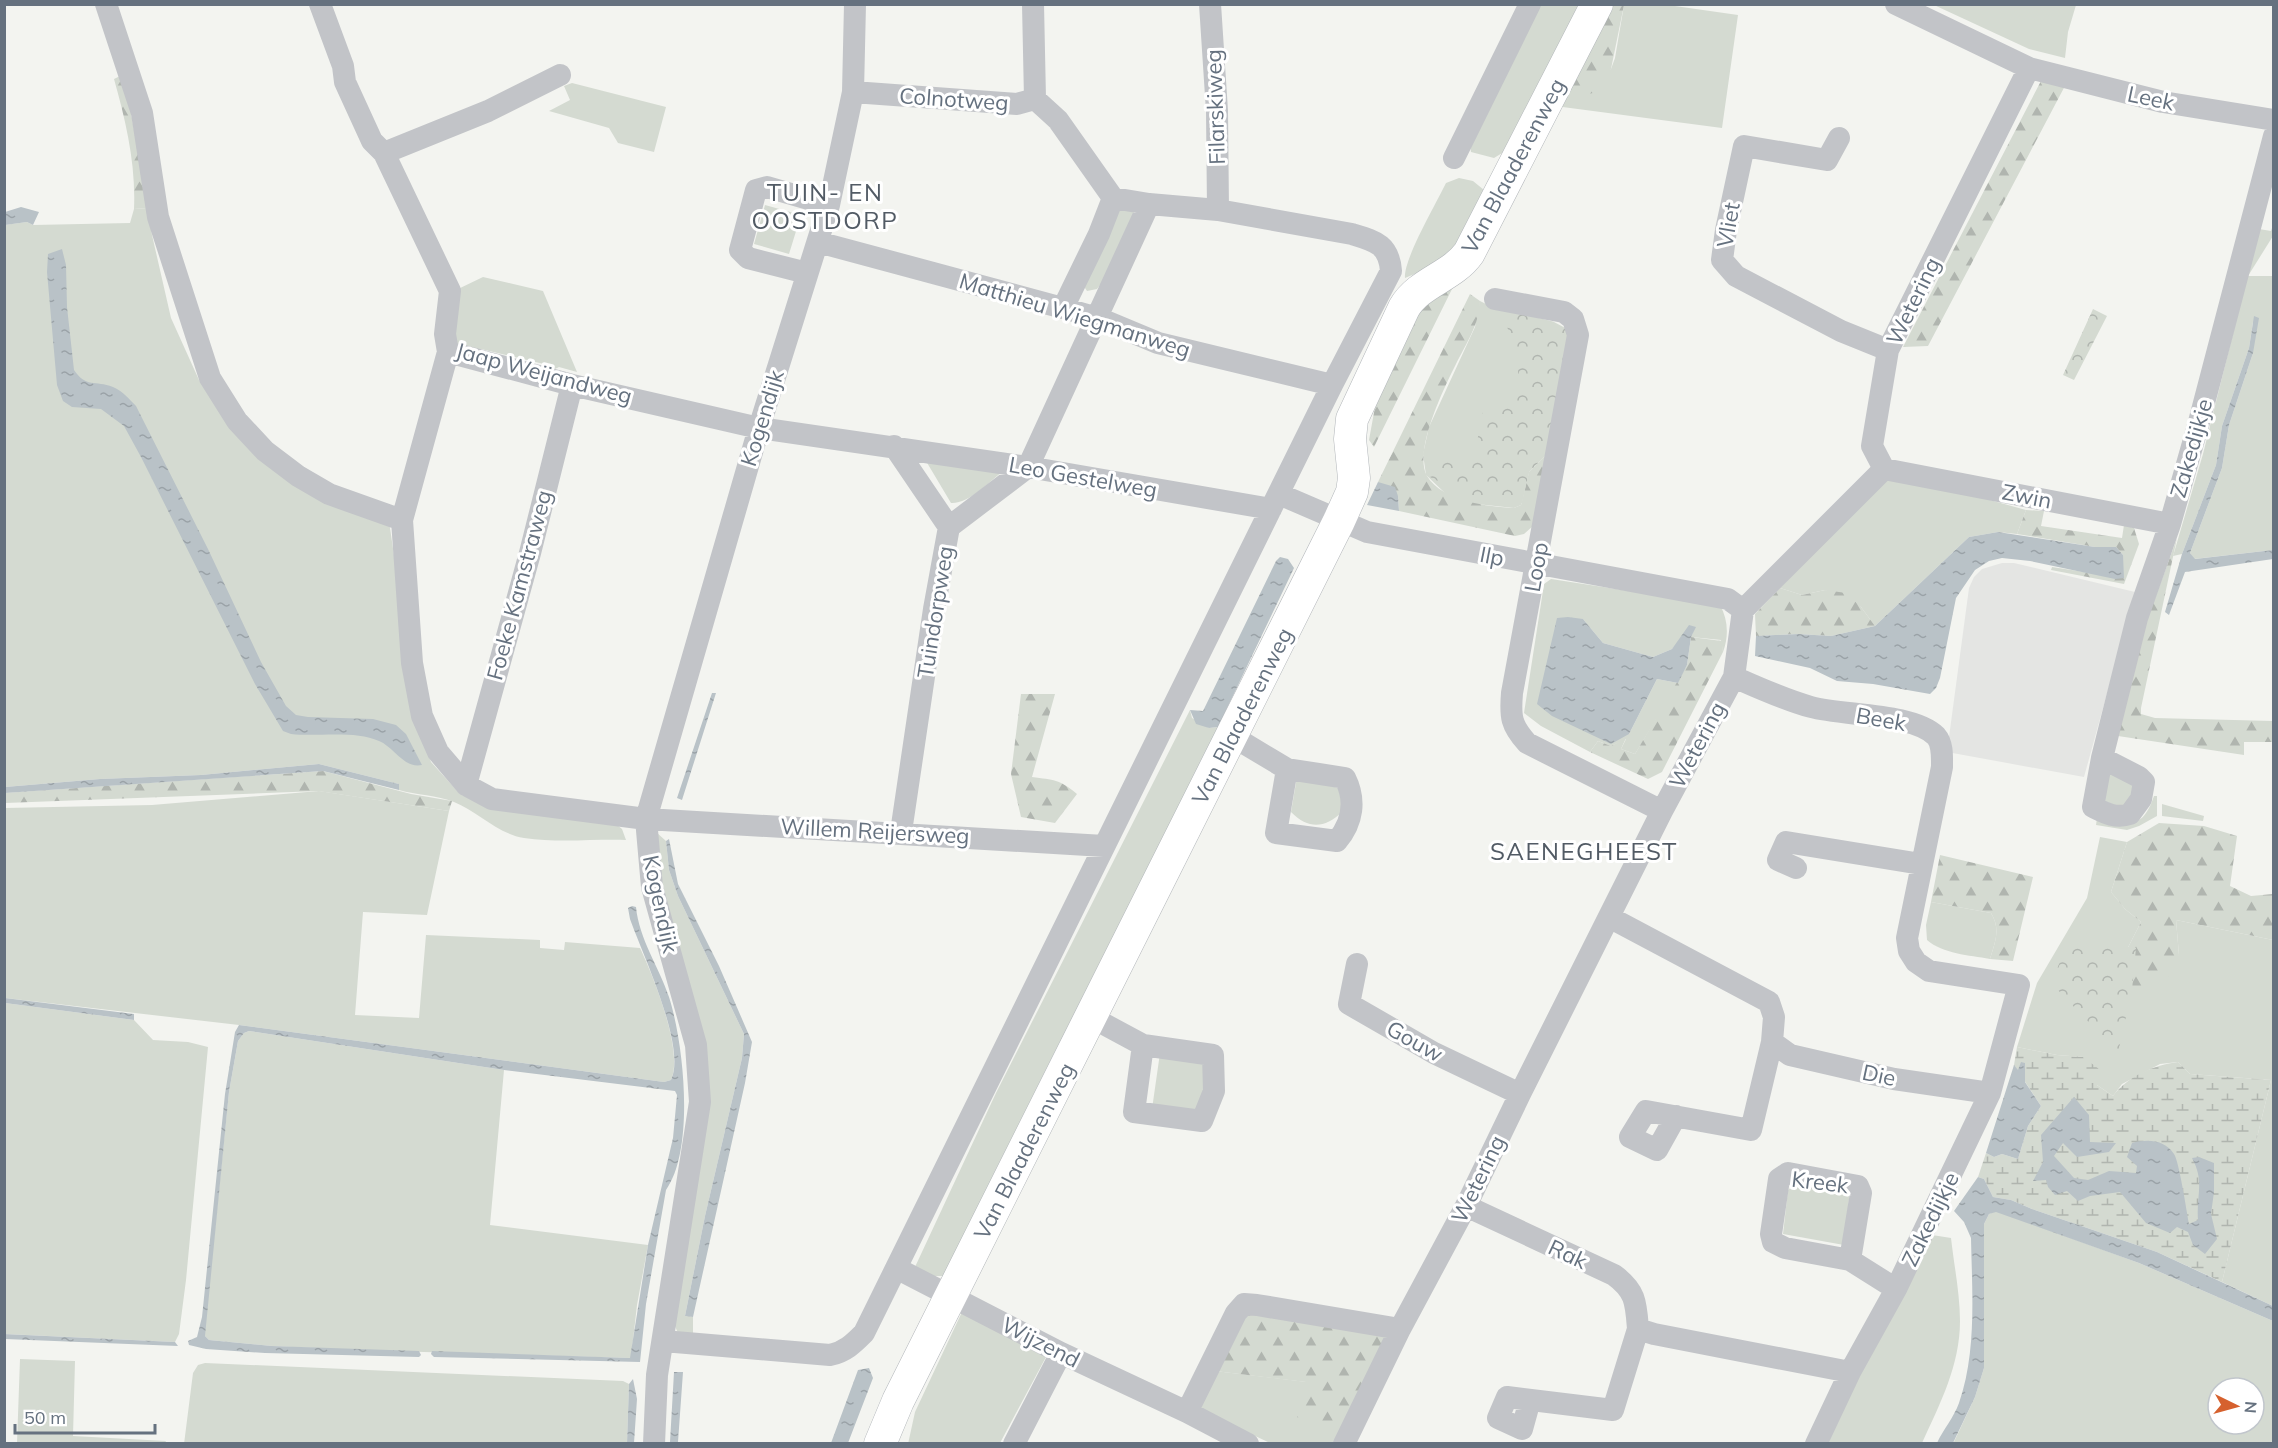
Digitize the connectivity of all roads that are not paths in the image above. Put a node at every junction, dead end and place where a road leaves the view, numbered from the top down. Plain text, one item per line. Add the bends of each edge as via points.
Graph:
1 (106, 4) edge
2 (320, 4) edge
3 (855, 4) edge
4 (1033, 4) edge
5 (1210, 4) edge
6 (1530, 4) edge
7 (1597, 4) edge
8 (1896, 4) edge
9 (2029, 68) junction
10 (560, 75) dead end
11 (853, 92) junction
12 (1035, 99) junction
13 (2274, 120) edge
14 (2274, 136) edge
15 (1839, 138) dead end
16 (384, 153) junction
17 (1454, 158) dead end
18 (1113, 198) junction
19 (1149, 204) junction
20 (829, 205) junction
21 (1218, 210) junction
22 (818, 242) junction
23 (807, 273) junction
24 (1495, 299) dead end
25 (1063, 308) junction
26 (1098, 318) junction
27 (1888, 350) junction
28 (448, 352) junction
29 (572, 385) junction
30 (1332, 385) junction
31 (759, 428) junction
32 (894, 446) junction
33 (1028, 467) junction
34 (1884, 469) junction
35 (1275, 502) junction
36 (402, 520) junction
37 (1340, 521) junction
38 (2170, 524) junction
39 (949, 527) junction
40 (1536, 565) junction
41 (1743, 610) junction
42 (1734, 677) junction
43 (1232, 736) junction
44 (2102, 758) dead end
45 (1287, 769) dead end
46 (466, 785) junction
47 (1662, 811) junction
48 (645, 819) junction
49 (902, 832) junction
50 (1104, 846) junction
51 (1921, 864) junction
52 (1796, 868) dead end
53 (1610, 917) junction
54 (1357, 964) dead end
55 (2019, 985) joint
56 (1091, 1017) junction
57 (1772, 1042) junction
58 (1143, 1045) dead end
59 (1990, 1093) junction
60 (1520, 1094) junction
61 (1676, 1116) dead end
62 (1466, 1206) junction
63 (1850, 1260) junction
64 (896, 1268) junction
65 (1896, 1289) junction
66 (951, 1296) junction
67 (1400, 1329) junction
68 (1638, 1329) junction
69 (663, 1341) junction
70 (1061, 1353) junction
71 (1850, 1372) junction
72 (1530, 1400) dead end
73 (1187, 1412) junction
74 (654, 1443) edge
75 (880, 1443) edge
76 (1014, 1443) edge
77 (1248, 1443) edge
78 (1344, 1443) edge
79 (1816, 1443) edge

1 - 36 street via 142,113 158,217 210,378 237,422 265,451 298,476 329,494
2 - 16 street, Jaap Weijandweg via 345,82 372,141
3 - 11 street, Kogendijk
4 - 12 street
5 - 21 street, Filarskiweg
6 - 17 street
7 - 37 street, Van Blaaderenweg via 1468,253 1458,265 1414,294 1404,308 1352,418 1354,478
8 - 9 street, Leek
9 - 13 street, Leek via 2163,102
9 - 27 street, Wetering
10 - 16 street via 488,111
11 - 12 street, Colnotweg via 1017,104
11 - 20 street, Kogendijk
12 - 18 street, Colnotweg via 1058,120
14 - 38 street, Zakedijkje
15 - 27 street, Vliet via 1827,160 1744,146 1722,260 1736,276 1841,331
16 - 28 street, Jaap Weijandweg via 450,291
18 - 19 street
18 - 25 street
19 - 21 street
19 - 26 street, Tuindorpweg
20 - 22 street, Kogendijk
20 - 23 street via 767,188 756,190 740,250 748,258
21 - 30 street via 1352,234 1372,240 1388,254 1391,271
22 - 23 street, Kogendijk
22 - 25 street, Matthieu Wiegmanweg
23 - 31 street, Kogendijk
24 - 40 street, Loop via 1564,312 1573,319 1578,335
25 - 26 street, Matthieu Wiegmanweg
26 - 30 street, Matthieu Wiegmanweg via 1158,343
26 - 33 street, Tuindorpweg
27 - 34 street, Wetering via 1872,446
28 - 29 street, Jaap Weijandweg
28 - 36 street
29 - 31 street, Jaap Weijandweg
29 - 46 street, Foeke Kamstraweg
30 - 35 street
31 - 32 street, Leo Gestelweg
31 - 48 street, Kogendijk
32 - 33 street, Leo Gestelweg
32 - 39 street
33 - 35 street, Leo Gestelweg
33 - 39 street, Tuindorpweg
34 - 38 street, Zwin
34 - 41 street
35 - 37 street, Ilp
35 - 50 street
36 - 46 street via 412,663 422,716 438,752
37 - 40 street, Ilp via 1367,532
37 - 43 street, Van Blaaderenweg
38 - 44 street, Zakedijkje via 2137,618
39 - 49 street, Tuindorpweg
40 - 41 street, Ilp via 1728,599
40 - 47 street, Loop via 1512,693 1510,713 1516,730 1527,743
41 - 42 street, Wetering
42 - 47 street, Wetering
42 - 51 street, Beek via 1812,708 1913,723 1936,737 1942,750 1942,767
43 - 45 street
43 - 56 street, Van Blaaderenweg
46 - 48 street, Willem Reijersweg via 492,799
47 - 53 street, Wetering
48 - 49 street, Willem Reijersweg
48 - 69 street, Kogendijk via 652,887 696,1045 700,1102
49 - 50 street, Willem Reijersweg
50 - 64 street
51 - 52 street via 1786,842 1778,860
51 - 55 street, Beek via 1907,938 1916,962 1929,970
53 - 57 street via 1769,1002 1774,1017
53 - 60 street, Wetering
54 - 60 street, Gouw via 1349,1004 1434,1053
55 - 59 street, Zakedijkje
56 - 58 street
56 - 66 street, Van Blaaderenweg
57 - 59 street, Die via 1790,1055 1894,1079
57 - 61 street via 1751,1130
59 - 65 street, Zakedijkje
60 - 62 street, Wetering
62 - 67 street, Wetering
62 - 68 street, Rak via 1614,1275 1629,1286
63 - 63 street, Kreek via 1861,1193 1858,1185 1788,1173 1779,1179 1773,1242 1785,1248
63 - 65 street, Kreek
64 - 66 street, Wijzend
64 - 69 street via 864,1333 840,1353 810,1354
65 - 71 street, Zakedijkje
66 - 70 street, Wijzend
66 - 75 street, Van Blaaderenweg
67 - 73 street via 1244,1304
67 - 78 street, Wetering
68 - 71 street
68 - 72 street, Rak via 1613,1410
69 - 74 street, Kogendijk
70 - 73 street, Wijzend
70 - 76 street
71 - 79 street, Zakedijkje
73 - 77 street, Wijzend

